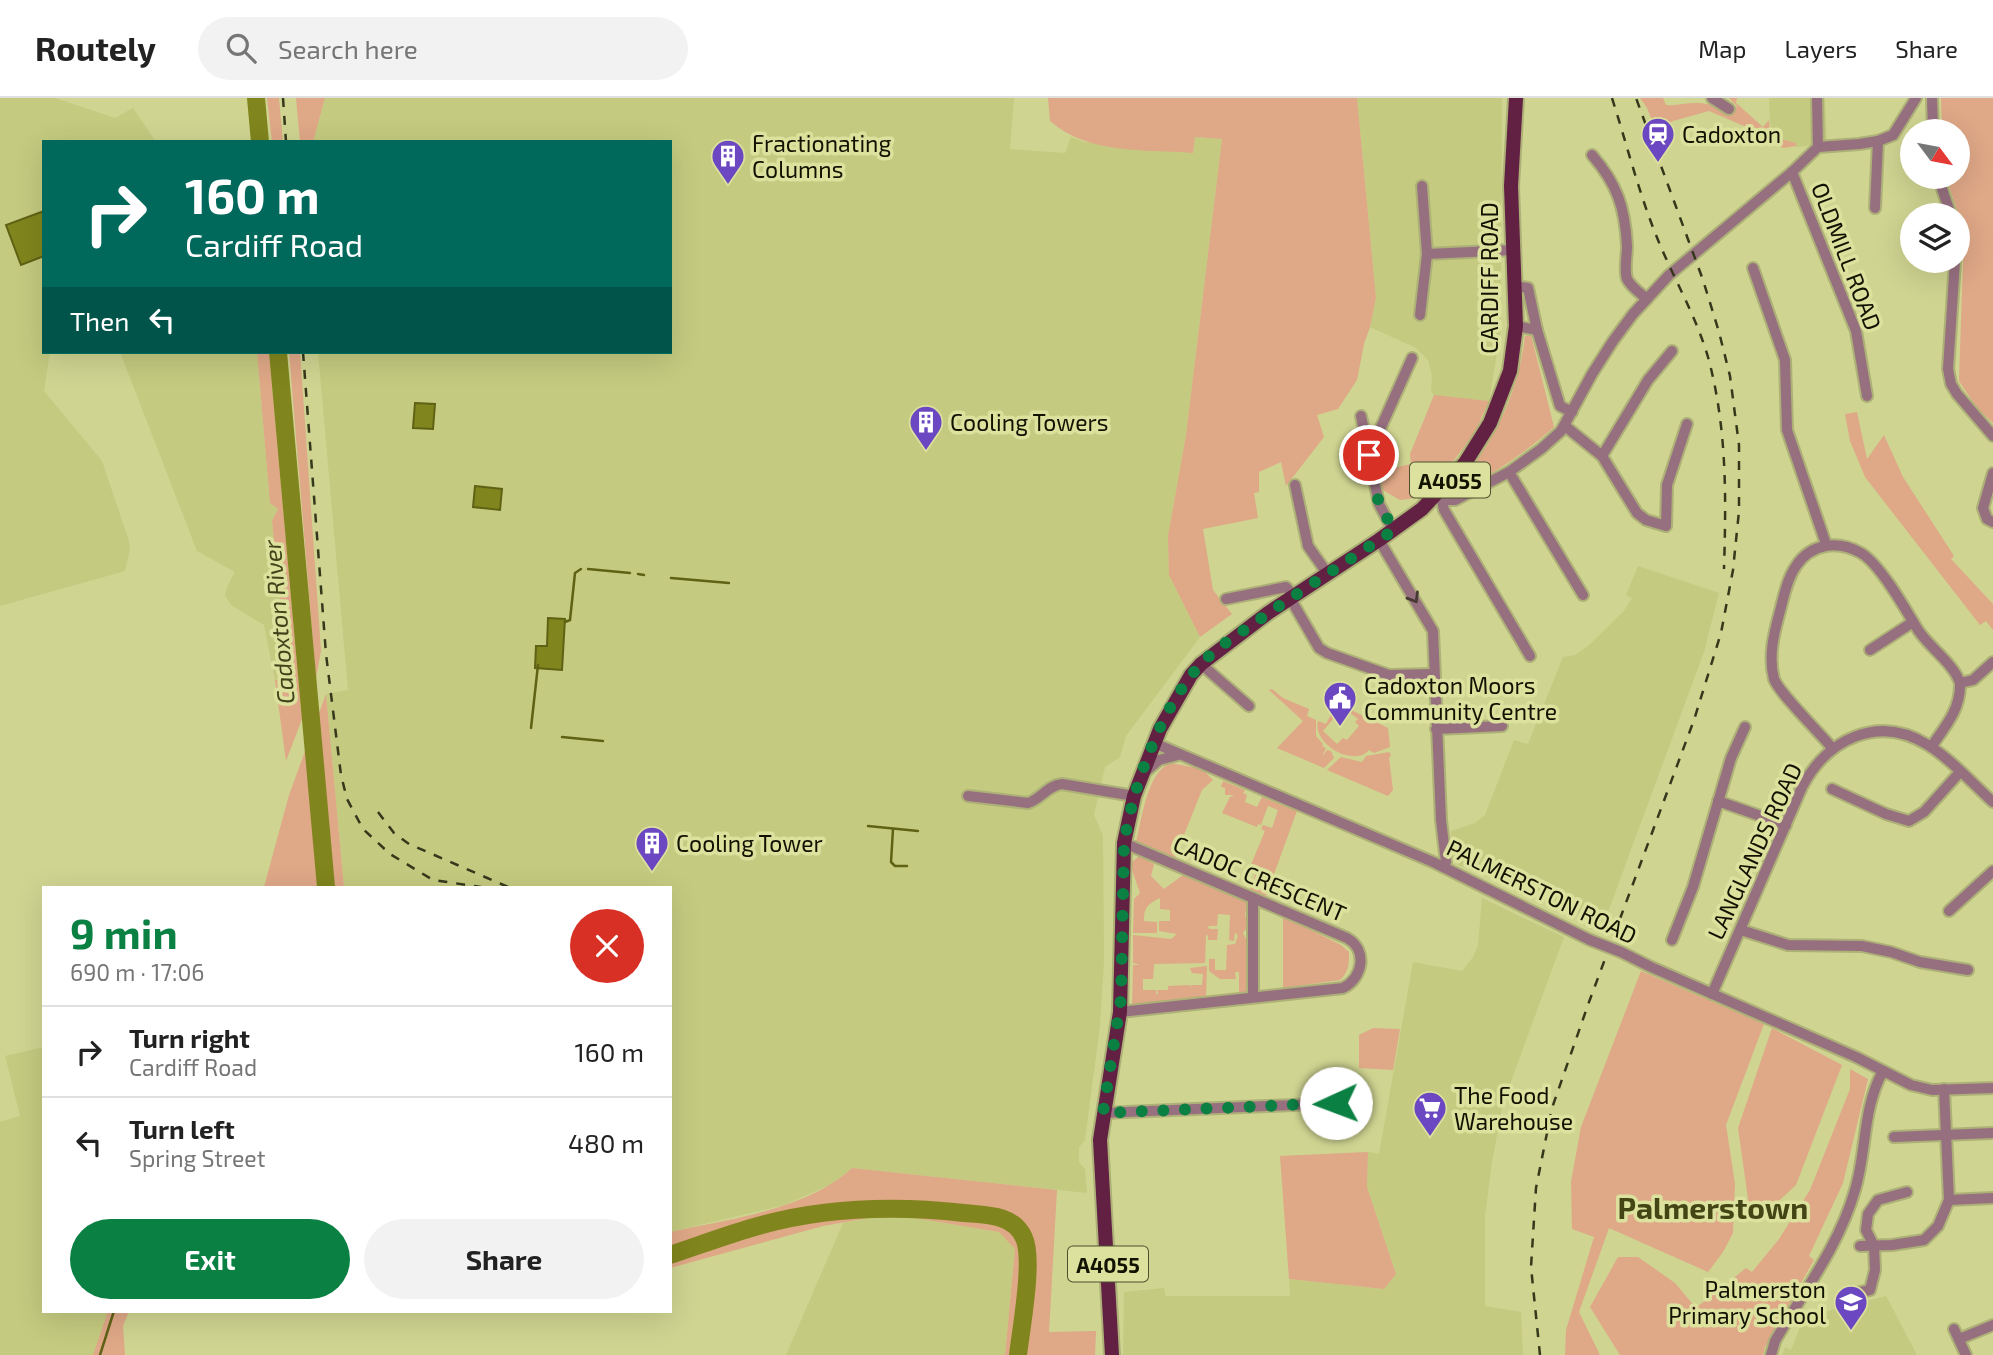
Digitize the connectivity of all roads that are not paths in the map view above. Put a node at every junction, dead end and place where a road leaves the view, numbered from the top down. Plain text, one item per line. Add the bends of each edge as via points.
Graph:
1 (1516, 98) edge
2 (1713, 98) edge
3 (1816, 98) edge
4 (1916, 98) edge
5 (1931, 98) edge
6 (1730, 109) dead end
7 (1932, 119) edge
8 (1878, 141) junction
9 (1818, 147) junction
10 (1591, 155) dead end
11 (1792, 172) junction
12 (1422, 186) dead end
13 (1875, 208) dead end
14 (1514, 250) junction
15 (1427, 254) junction
16 (1753, 268) dead end
17 (1954, 273) edge
18 (1515, 286) junction
19 (1647, 299) junction
20 (1420, 315) dead end
21 (1516, 326) junction
22 (1537, 330) junction
23 (1672, 351) dead end
24 (1412, 358) dead end
25 (1867, 396) dead end
26 (1572, 412) junction
27 (1362, 416) dead end
28 (1687, 424) dead end
29 (1565, 426) junction
30 (1993, 436) edge
31 (1369, 455) junction
32 (1602, 456) junction
33 (1509, 471) junction
34 (1993, 473) edge
35 (1295, 485) dead end
36 (1439, 498) junction
37 (1993, 522) edge
38 (1394, 530) junction
39 (1379, 540) junction
40 (1826, 544) junction
41 (1327, 573) junction
42 (1583, 595) dead end
43 (1292, 597) junction
44 (1226, 598) dead end
45 (1913, 622) junction
46 (1870, 650) dead end
47 (1530, 656) dead end
48 (1993, 662) edge
49 (1201, 664) junction
50 (1434, 674) junction
51 (1960, 683) junction
52 (1249, 706) dead end
53 (1502, 726) dead end
54 (1745, 727) dead end
55 (1436, 729) junction
56 (1154, 743) junction
57 (1931, 747) junction
58 (1832, 748) junction
59 (1181, 754) junction
60 (1960, 772) junction
61 (1141, 776) junction
62 (1832, 789) dead end
63 (968, 796) dead end
64 (1134, 796) junction
65 (1718, 801) junction
66 (1993, 802) edge
67 (1786, 825) junction
68 (1124, 844) junction
69 (1444, 867) junction
70 (1993, 871) edge
71 (1253, 898) junction
72 (1949, 911) dead end
73 (1741, 930) junction
74 (1672, 940) dead end
75 (1968, 970) dead end
76 (1713, 994) junction
77 (1253, 997) junction
78 (1120, 1012) junction
79 (1883, 1071) junction
80 (1993, 1088) edge
81 (1944, 1089) junction
82 (1363, 1102) dead end
83 (1103, 1113) junction
84 (1993, 1133) edge
85 (1945, 1136) junction
86 (1894, 1137) dead end
87 (1907, 1192) dead end
88 (1993, 1198) edge
89 (1949, 1200) junction
90 (1874, 1245) junction
91 (1860, 1246) dead end
92 (1856, 1293) dead end
93 (1993, 1325) edge
94 (1111, 1351) edge
95 (1770, 1355) edge
96 (1966, 1355) edge

1 - 14 main road, CARDIFF ROAD / A4055 via 1511,186
2 - 6 street
3 - 9 street
4 - 8 street via 1897,130
5 - 7 street
8 - 9 street
8 - 13 street
9 - 11 street
10 - 19 street via 1609,175 1621,204 1628,281
11 - 19 street via 1682,263
11 - 25 street, OLDMILL ROAD via 1856,331
12 - 15 street
14 - 15 street
14 - 18 main road, CARDIFF ROAD / A4055
15 - 20 street
16 - 40 street via 1785,360 1787,430
17 - 30 street via 1951,384
18 - 21 main road, CARDIFF ROAD / A4055
18 - 22 street via 1528,288
19 - 26 street via 1613,341
21 - 22 street
21 - 36 main road, CARDIFF ROAD / A4055 via 1510,371 1490,423
22 - 26 street via 1560,406
23 - 32 street via 1648,380
24 - 31 street
26 - 29 street
27 - 31 street
28 - 32 street via 1667,485 1666,526 1637,513
29 - 32 street
29 - 33 street
31 - 38 street via 1379,504
33 - 36 street via 1455,500
33 - 42 street
34 - 37 street via 1983,508
35 - 41 street via 1308,546
36 - 38 main road, CARDIFF ROAD / A4055
36 - 47 street
38 - 39 main road, CARDIFF ROAD / A4055
39 - 41 main road, CARDIFF ROAD / A4055
39 -> 50 street via 1433,631
40 - 45 street via 1863,554
40 - 58 street via 1796,565 1786,586 1772,643 1772,665 1775,682
41 - 43 main road, CARDIFF ROAD / A4055
43 - 44 street via 1286,587
43 - 49 main road, CARDIFF ROAD / A4055
43 - 50 street via 1319,648 1327,653 1389,675
45 - 46 street
45 - 51 street via 1957,672
48 - 51 street via 1973,680
49 - 52 street
49 - 56 main road, CARDIFF ROAD / A4055
50 - 55 street
51 - 57 street via 1954,714
53 - 55 street
54 - 65 street
55 - 69 street
56 - 59 street, PALMERSTON ROAD
56 - 61 main road, CARDIFF ROAD / A4055
57 - 58 street, LANGLANDS ROAD via 1899,733 1880,732
57 - 60 street, LANGLANDS ROAD
58 - 67 street, LANGLANDS ROAD via 1807,778
59 - 61 street via 1159,760
59 - 69 street, PALMERSTON ROAD
60 - 62 street via 1924,812 1909,821
60 - 66 street, LANGLANDS ROAD
61 - 64 main road, CARDIFF ROAD / A4055
63 - 64 street via 1028,803 1062,784
64 - 68 main road, CARDIFF ROAD / A4055
65 - 67 street
65 - 74 street
67 - 73 street, LANGLANDS ROAD
68 - 71 street, CADOC CRESCENT
68 - 78 main road, CARDIFF ROAD / A4055
69 - 76 street, PALMERSTON ROAD, bridge via 1590,940
70 - 72 street
71 - 77 street
71 - 77 street, CADOC CRESCENT via 1347,938 1357,945 1361,958 1353,981 1343,988
73 - 75 street via 1788,945 1862,946
73 - 76 street, LANGLANDS ROAD
76 - 79 street, PALMERSTON ROAD
77 - 78 street, CADOC CRESCENT
78 - 83 main road, CARDIFF ROAD / A4055
79 - 81 street, PALMERSTON ROAD via 1923,1089
79 - 95 street via 1865,1123 1856,1188 1843,1225
80 - 81 street, PALMERSTON ROAD
81 - 85 street
82 - 83 street
83 - 94 main road, CARDIFF ROAD / A4055 via 1100,1156
84 - 85 street
85 - 86 street
85 - 89 street
87 - 90 street via 1878,1200 1868,1214 1866,1230
88 - 89 street
89 - 90 street via 1938,1226 1924,1240
90 - 91 street
90 - 92 street via 1870,1290
93 - 96 street via 1956,1334

